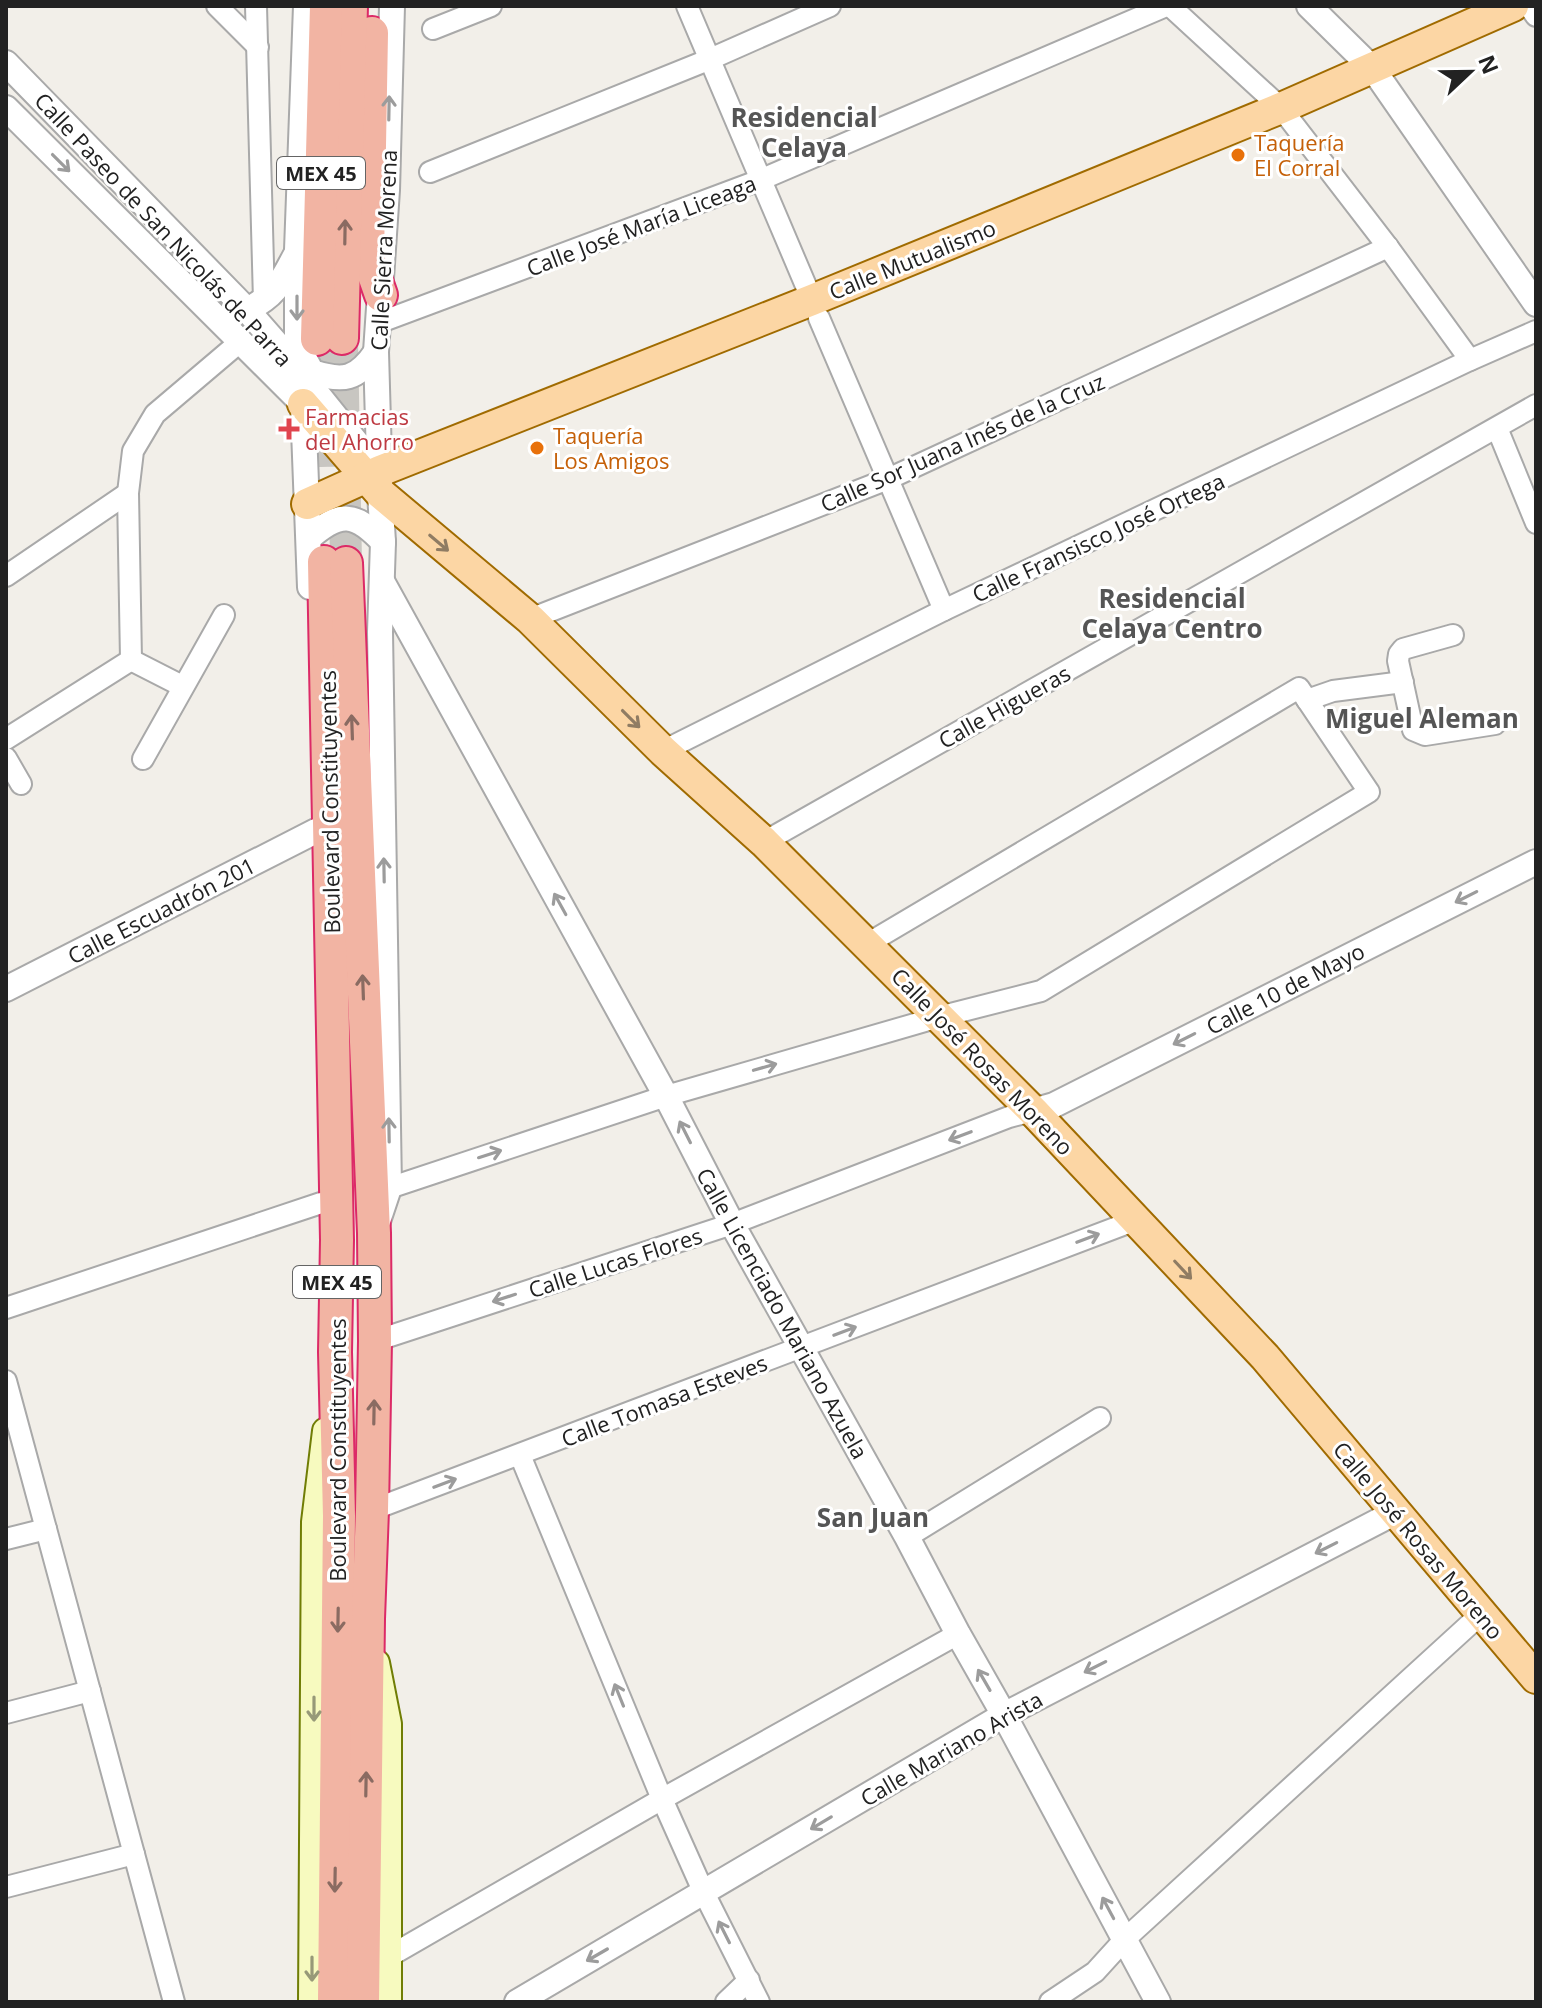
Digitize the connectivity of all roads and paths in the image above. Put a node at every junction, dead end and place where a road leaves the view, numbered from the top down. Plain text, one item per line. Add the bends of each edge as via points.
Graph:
1 (217, 6) edge
2 (256, 6) edge
3 (306, 6) edge
4 (326, 6) edge
5 (351, 6) edge
6 (373, 6) edge
7 (392, 6) edge
8 (491, 6) edge
9 (687, 6) edge
10 (830, 6) edge
11 (1168, 6) edge
12 (1309, 6) edge
13 (1513, 6) edge
14 (1529, 6) edge
15 (1536, 15) edge
16 (433, 29) dead end
17 (258, 47) junction
18 (708, 60) junction
19 (7, 66) edge
20 (1378, 76) junction
21 (6, 108) edge
22 (1287, 115) junction
23 (430, 172) dead end
24 (760, 180) junction
25 (1388, 247) junction
26 (297, 250) junction
27 (1536, 304) edge
28 (255, 306) junction
29 (379, 309) junction
30 (815, 309) junction
31 (1536, 331) edge
32 (241, 341) junction
33 (319, 341) junction
34 (376, 352) junction
35 (1470, 360) junction
36 (299, 374) junction
37 (303, 404) junction
38 (1536, 405) edge
39 (1497, 428) junction
40 (888, 479) junction
41 (375, 481) junction
42 (128, 493) junction
43 (307, 504) junction
44 (1536, 523) edge
45 (383, 542) junction
46 (326, 554) junction
47 (6, 576) edge
48 (383, 583) junction
49 (944, 610) junction
50 (224, 615) dead end
51 (530, 619) junction
52 (406, 624) junction
53 (380, 632) junction
54 (1453, 635) dead end
55 (131, 660) junction
56 (1403, 682) junction
57 (182, 686) junction
58 (1303, 694) junction
59 (1495, 724) dead end
60 (6, 739) edge
61 (663, 751) junction
62 (6, 758) edge
63 (143, 759) dead end
64 (21, 784) dead end
65 (316, 831) junction
66 (764, 842) junction
67 (1536, 862) edge
68 (867, 944) junction
69 (6, 989) edge
70 (939, 1017) junction
71 (666, 1096) junction
72 (1033, 1111) junction
73 (389, 1188) junction
74 (321, 1203) junction
75 (1136, 1220) junction
76 (732, 1224) junction
77 (374, 1233) junction
78 (337, 1240) junction
79 (6, 1308) edge
80 (375, 1341) junction
81 (800, 1348) junction
82 (335, 1352) junction
83 (6, 1381) edge
84 (1100, 1418) dead end
85 (520, 1455) junction
86 (372, 1510) junction
87 (1396, 1512) junction
88 (46, 1529) junction
89 (907, 1537) junction
90 (6, 1539) edge
91 (1481, 1614) junction
92 (368, 1619) junction
93 (958, 1634) junction
94 (1536, 1678) edge
95 (90, 1691) junction
96 (6, 1713) edge
97 (1004, 1715) junction
98 (662, 1799) junction
99 (134, 1854) junction
100 (6, 1887) edge
101 (704, 1893) junction
102 (1125, 1939) junction
103 (388, 1957) junction
104 (749, 1980) junction
105 (174, 2002) edge
106 (312, 2002) edge
107 (334, 2002) edge
108 (363, 2002) edge
109 (388, 2002) edge
110 (517, 2002) edge
111 (726, 2002) edge
112 (759, 2002) edge
113 (1050, 2002) edge
114 (1158, 2002) edge

1 - 17 street
2 - 17 street
3 - 26 street
4 - 33 highway, MEX 45
33 -> 5 highway, MEX 45
6 - 29 highway via 368,258
29 -> 7 street, Calle Sierra Morena
8 - 16 street
9 - 18 street
10 - 18 street
11 - 22 street
11 - 24 street, Calle José María Liceaga
12 - 20 street
13 - 20 main road, Calle Mutualismo
14 - 15 street
15 - 20 main road, Calle Mutualismo
17 - 28 street
18 - 23 street
18 - 24 street
19 - 28 street, Calle Paseo de San Nicolás de Parra
20 - 22 main road, Calle Mutualismo
20 - 27 street
21 -> 32 street, Calle Paseo de San Nicolás de Parra
22 - 25 street
22 - 30 main road, Calle Mutualismo
24 - 29 street, Calle José María Liceaga
24 - 30 street
25 - 35 street
25 - 40 street, Calle Sor Juana Inés de la Cruz
26 - 28 street via 280,285
26 -> 33 street
28 - 36 street, Calle Paseo de San Nicolás de Parra
29 - 34 street, Calle Sierra Morena
30 - 40 street
30 - 41 main road, Calle Mutualismo
31 - 35 street, Calle Fransisco José Ortega
32 - 37 street, Calle Paseo de San Nicolás de Parra
32 - 42 street via 155,414 133,451
33 - 34 street via 312,372 335,380 354,375
33 - 36 street
34 - 41 street, Calle Sierra Morena
35 - 49 street, Calle Fransisco José Ortega
36 - 37 street
36 - 41 street, Calle Paseo de San Nicolás de Parra
37 - 41 main road, Calle Paseo de San Nicolás de Parra
37 - 43 street
38 - 39 street, Calle Higueras
39 - 44 street
39 - 66 street, Calle Higueras
40 - 49 street
40 - 51 street, Calle Sor Juana Inés de la Cruz
41 - 43 main road, Calle Mutualismo
41 - 45 street, Calle Sierra Morena
41 -> 51 main road, Calle José Rosas Moreno
42 - 47 street
42 - 55 street
43 - 46 street
45 - 46 street via 362,522 336,519 322,526
45 - 48 street, Calle Sierra Morena
46 - 65 street
77 -> 46 highway, Boulevard Constituyentes / MEX 45
46 - 78 highway, Boulevard Constituyentes / MEX 45
48 - 52 street, Calle Licenciado Mariano Azuela
48 - 53 street, Calle Sierra Morena
49 - 61 street, Calle Fransisco José Ortega
50 - 57 street
51 -> 61 main road, Calle José Rosas Moreno
52 - 53 street
71 -> 52 street, Calle Licenciado Mariano Azuela
73 -> 53 street, Calle Sierra Morena
54 - 56 street via 1403,649 1398,661
55 - 57 street
55 - 60 street
56 - 58 street
56 - 59 street via 1417,732
57 - 63 street
58 - 68 street
58 - 70 street via 1369,792 1041,991
61 - 66 main road, Calle José Rosas Moreno
62 - 64 street
65 - 69 street, Calle Escuadrón 201
65 - 74 street
66 - 68 main road, Calle José Rosas Moreno
67 -> 72 street, Calle 10 de Mayo
68 - 70 main road, Calle José Rosas Moreno
71 -> 70 street
70 - 72 main road, Calle José Rosas Moreno
73 -> 71 street
76 -> 71 street, Calle Licenciado Mariano Azuela
72 - 75 main road, Calle José Rosas Moreno
72 -> 76 street, Calle Lucas Flores
73 - 77 street, Calle Sierra Morena
74 - 78 street
74 - 79 street
81 -> 75 street, Calle Tomasa Esteves
75 -> 87 main road, Calle José Rosas Moreno via 1265,1357
76 -> 80 street, Calle Lucas Flores
76 - 81 street, Calle Licenciado Mariano Azuela
77 - 80 highway, Boulevard Constituyentes / MEX 45
78 - 82 highway, Boulevard Constituyentes / MEX 45
86 -> 80 highway, Boulevard Constituyentes / MEX 45
81 - 85 street, Calle Tomasa Esteves
81 - 89 street, Calle Licenciado Mariano Azuela
82 -> 106 main road via 315,1522
82 -> 107 highway, Boulevard Constituyentes / MEX 45 via 339,1516
83 - 88 street
84 - 89 street
86 -> 85 street, Calle Tomasa Esteves
98 -> 85 street
86 - 92 highway, Boulevard Constituyentes / MEX 45
87 - 91 main road, Calle José Rosas Moreno
87 -> 97 street, Calle Mariano Arista
88 - 90 street
88 - 95 street
89 - 93 street, Calle Licenciado Mariano Azuela
91 - 94 main road, Calle José Rosas Moreno
91 - 102 street
92 - 103 main road via 388,1724
108 -> 92 highway, Boulevard Constituyentes / MEX 45
97 -> 93 street, Calle Licenciado Mariano Azuela
93 - 98 street
95 - 96 street
95 - 99 street
97 -> 101 street, Calle Mariano Arista
102 -> 97 street, Calle Licenciado Mariano Azuela
98 - 101 street
98 - 103 street
99 - 100 street
99 - 105 street
104 -> 101 street
101 -> 110 street, Calle Mariano Arista
102 - 113 street via 1095,1972
102 - 114 street, Calle Licenciado Mariano Azuela
103 - 109 main road
104 - 111 street
104 - 112 street

